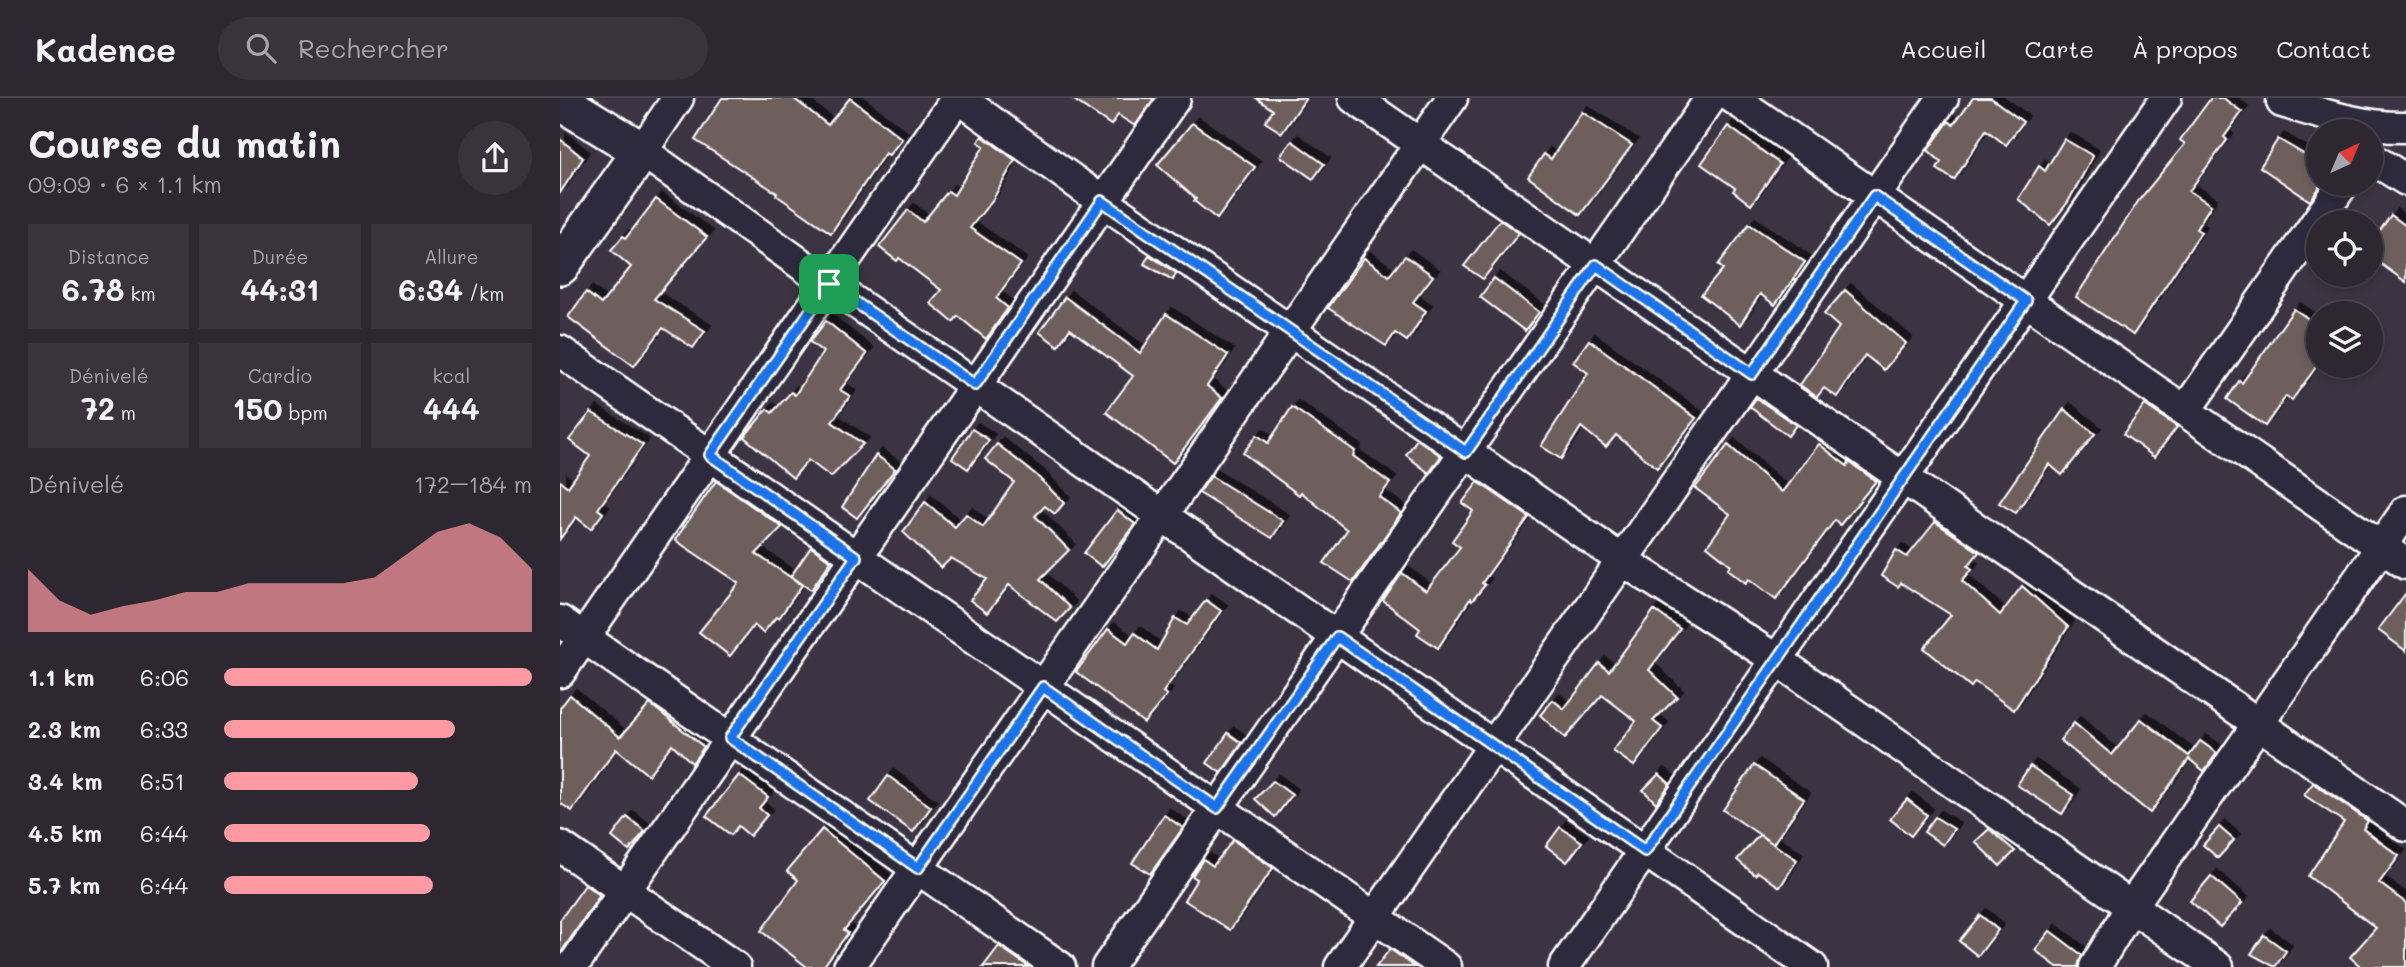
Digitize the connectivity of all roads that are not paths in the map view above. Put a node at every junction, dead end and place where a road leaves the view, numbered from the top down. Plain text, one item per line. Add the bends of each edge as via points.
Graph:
1 (678, 98) edge
2 (958, 98) edge
3 (1175, 98) edge
4 (1354, 98) edge
5 (1452, 98) edge
6 (1711, 98) edge
7 (1733, 98) edge
8 (1943, 98) edge
9 (2166, 98) edge
10 (2279, 100) edge
11 (560, 101) edge
12 (2310, 119) edge
13 (2406, 127) edge
14 (1421, 144) junction
15 (642, 151) junction
16 (2384, 166) edge
17 (2406, 180) edge
18 (1874, 196) junction
19 (2335, 196) edge
20 (1102, 201) junction
21 (1596, 265) junction
22 (560, 266) edge
23 (829, 284) junction
24 (2026, 301) junction
25 (1290, 331) junction
26 (560, 351) edge
27 (1752, 374) junction
28 (975, 385) junction
29 (2185, 411) junction
30 (1466, 452) junction
31 (710, 455) junction
32 (1904, 478) junction
33 (2406, 511) edge
34 (1163, 515) junction
35 (2381, 547) junction
36 (856, 557) junction
37 (1622, 560) junction
38 (2406, 564) edge
39 (560, 621) edge
40 (1337, 637) junction
41 (584, 638) junction
42 (1777, 660) junction
43 (560, 672) edge
44 (1043, 687) junction
45 (2259, 724) junction
46 (730, 738) junction
47 (1494, 746) junction
48 (1217, 808) junction
49 (2406, 825) edge
50 (560, 846) edge
51 (1645, 851) junction
52 (918, 868) junction
53 (624, 891) junction
54 (2132, 907) junction
55 (1375, 917) junction
56 (572, 967) edge
57 (735, 967) edge
58 (849, 967) edge
59 (1060, 967) edge
60 (1107, 967) edge
61 (1340, 967) edge
62 (1446, 967) edge
63 (1564, 967) edge
64 (1812, 967) edge
65 (2095, 967) edge
66 (2218, 967) edge

1 - 15 street
2 - 20 street
2 - 23 street
3 - 20 street
4 - 14 street
5 - 14 street
6 - 21 street
7 - 18 street
8 - 18 street
9 - 24 street
10 - 12 street
10 - 13 street via 2335,117
11 - 15 main road
14 - 21 street
14 - 25 street
15 - 22 main road
15 - 23 street
16 - 17 street
18 - 24 street
18 - 27 street
19 - 29 street
20 - 25 street
20 - 28 street
21 - 27 street
21 - 30 street
23 - 28 street
23 - 31 street
24 - 29 street
24 - 32 street
25 - 30 street
25 - 34 street
26 - 31 street
27 - 32 street
27 - 37 street
28 - 34 street
28 - 36 street
29 - 35 street
30 - 37 street
30 - 40 street
31 - 36 street
31 - 41 street
32 - 42 street
32 - 45 street
33 - 35 street
34 - 40 street
34 - 44 street
35 - 38 street
35 - 45 street
36 - 44 street
36 - 46 street
37 - 42 street
37 - 47 street
39 - 41 street
40 - 47 street
40 - 48 street
41 - 43 street
41 - 46 street
42 - 51 street
42 - 54 street
44 - 48 street
44 - 52 street
45 - 49 street
45 - 54 street
46 - 52 street
46 - 53 street
47 - 51 street
47 - 55 street
48 - 55 street
48 - 60 street
50 - 53 street
51 - 63 street
51 - 64 street
52 - 58 street
52 - 59 street
53 - 56 street
53 - 57 street
54 - 65 street
54 - 66 street
55 - 61 street
55 - 62 street

